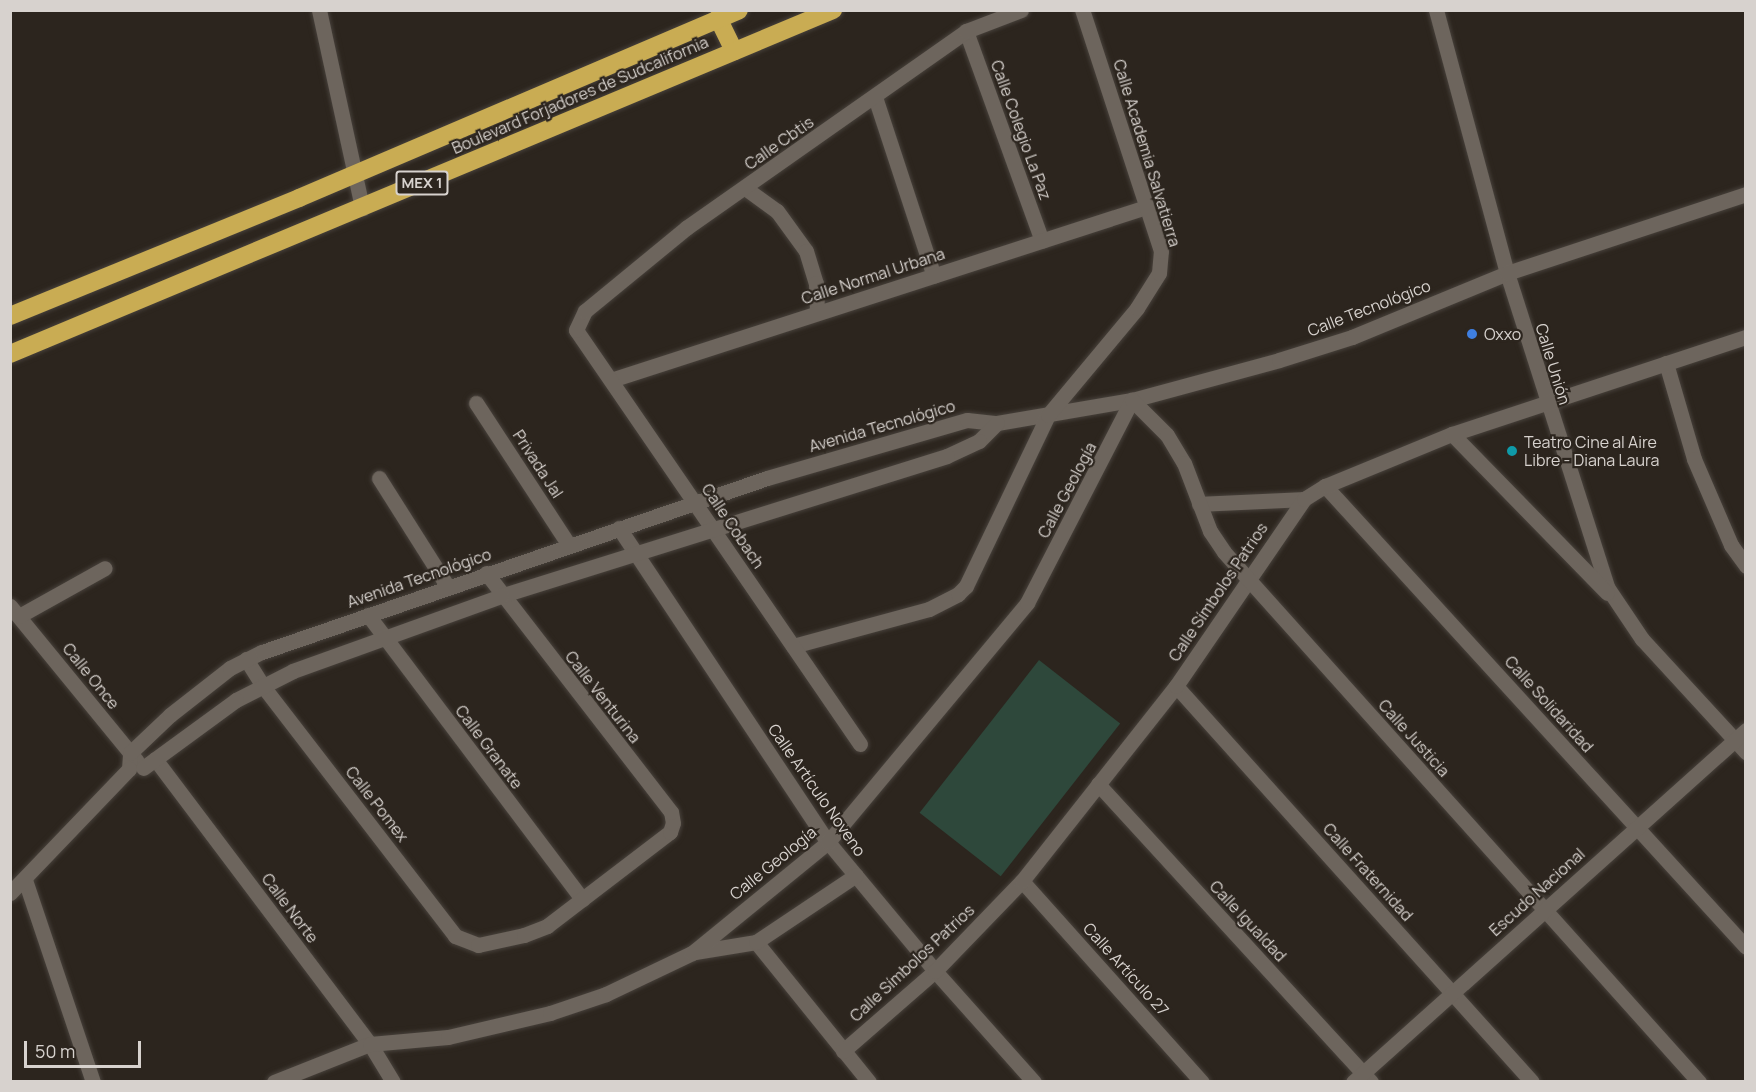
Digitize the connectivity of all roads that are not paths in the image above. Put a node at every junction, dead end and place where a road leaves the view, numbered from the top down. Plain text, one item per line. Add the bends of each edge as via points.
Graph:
1 (319, 10) edge
2 (738, 10) edge
3 (833, 10) edge
4 (1021, 10) edge
5 (1082, 10) edge
6 (1436, 10) edge
7 (718, 18) junction
8 (966, 31) junction
9 (734, 51) junction
10 (875, 97) junction
11 (354, 174) junction
12 (745, 188) junction
13 (1746, 194) edge
14 (1146, 207) junction
15 (362, 208) junction
16 (1042, 241) junction
17 (1507, 273) junction
18 (934, 276) junction
19 (817, 313) junction
20 (10, 316) edge
21 (576, 330) joint
22 (1746, 337) edge
23 (10, 354) edge
24 (1666, 363) junction
25 (611, 380) junction
26 (1132, 400) junction
27 (1546, 402) junction
28 (476, 403) dead end
29 (1048, 415) junction
30 (997, 423) junction
31 (1452, 434) junction
32 (379, 478) dead end
33 (1325, 486) junction
34 (1304, 500) junction
35 (694, 502) junction
36 (1199, 504) junction
37 (712, 527) junction
38 (619, 528) junction
39 (569, 545) junction
40 (634, 553) junction
41 (1746, 566) edge
42 (105, 568) dead end
43 (486, 573) junction
44 (1249, 582) junction
45 (448, 587) junction
46 (501, 596) junction
47 (1615, 602) junction
48 (15, 611) edge
49 (368, 615) junction
50 (383, 638) junction
51 (793, 646) junction
52 (246, 659) junction
53 (262, 685) junction
54 (1176, 686) junction
55 (1740, 735) edge
56 (860, 744) dead end
57 (1746, 752) edge
58 (139, 762) junction
59 (1098, 784) junction
60 (1637, 827) junction
61 (828, 842) junction
62 (856, 875) junction
63 (26, 880) junction
64 (1022, 881) junction
65 (10, 893) edge
66 (582, 899) junction
67 (1545, 910) junction
68 (756, 942) junction
69 (1746, 947) edge
70 (692, 952) junction
71 (935, 970) junction
72 (1452, 992) junction
73 (370, 1044) junction
74 (843, 1051) junction
75 (1362, 1078) edge
76 (93, 1082) edge
77 (274, 1082) edge
78 (393, 1082) edge
79 (869, 1082) edge
80 (1034, 1082) edge
81 (1203, 1082) edge
82 (1532, 1082) edge
83 (1699, 1082) edge

1 - 11 street
2 - 7 highway, Boulevard Forjadores de Sudcalifornia / MEX 1
3 - 9 highway, Boulevard Forjadores de Sudcalifornia / MEX 1
4 - 8 street, Calle Cbtis
5 - 14 street, Calle Academia Salvatierra
6 - 17 street, Calle Unión
7 - 9 highway
7 - 11 highway, Boulevard Forjadores de Sudcalifornia / MEX 1
8 - 10 street, Calle Cbtis
8 - 16 street, Calle Colegio La Paz
9 - 15 highway, Boulevard Forjadores de Sudcalifornia / MEX 1
10 - 12 street, Calle Cbtis
10 - 18 street
11 - 15 street
11 - 20 highway, Boulevard Forjadores de Sudcalifornia / MEX 1
12 - 19 street via 777,212 806,251 816,283
12 - 21 street, Calle Cbtis via 686,228 585,311
13 - 17 street, Calle Tecnológico
14 - 16 street, Calle Normal Urbana
14 - 29 street, Calle Academia Salvatierra via 1161,251 1154,285
15 - 23 highway, Boulevard Forjadores de Sudcalifornia / MEX 1
16 - 18 street, Calle Normal Urbana
17 - 26 street, Calle Tecnológico via 1352,337
17 - 27 street, Calle Unión
18 - 19 street, Calle Normal Urbana
19 - 25 street, Calle Normal Urbana
21 - 25 street, Calle Cobach
22 - 24 street, Calle Símbolos Patrios
24 - 27 street, Calle Símbolos Patrios
24 - 41 street via 1694,459 1727,536
25 - 35 street, Calle Cobach
26 - 29 street, Calle Tecnológico
26 - 36 street, Calle Justicia via 1167,435 1184,463
26 - 61 street, Calle Geología via 1027,603
27 - 31 street, Calle Símbolos Patrios
27 - 47 street, Calle Unión
28 - 39 street, Privada Jal
29 - 30 street, Calle Tecnológico
29 - 51 street, Calle Academia Salvatierra via 958,594 929,609
30 - 35 street, Avenida Tecnológico via 967,420 939,427
30 - 37 street, Avenida Tecnológico via 979,441 946,456
31 - 33 street, Calle Símbolos Patrios
31 - 47 street
32 - 45 street
33 - 34 street, Calle Símbolos Patrios
33 - 60 street, Calle Solidaridad
34 - 36 street
34 - 44 street, Calle Símbolos Patrios
35 - 37 street, Calle Cobach
35 - 38 street, Avenida Tecnológico
36 - 44 street, Calle Justicia via 1210,531
37 - 40 street, Avenida Tecnológico
37 - 51 street, Calle Cobach
38 - 39 street, Avenida Tecnológico
38 - 40 street, Calle Artículo Noveno
39 - 43 street, Avenida Tecnológico
40 - 46 street, Avenida Tecnológico
40 - 61 street, Calle Artículo Noveno
42 - 48 street
43 - 45 street, Avenida Tecnológico
43 - 46 street, Calle Venturina
44 - 54 street, Calle Símbolos Patrios
44 - 67 street, Calle Justicia
45 - 49 street, Avenida Tecnológico
46 - 50 street, Avenida Tecnológico
46 - 66 street, Calle Venturina via 670,812 673,823 670,832
47 - 55 street, Calle Unión via 1642,639
48 - 58 street, Calle Once
49 - 50 street, Calle Granate
49 - 52 street, Avenida Tecnológico
50 - 53 street, Avenida Tecnológico
50 - 66 street, Calle Granate
51 - 56 street, Calle Cobach
52 - 53 street, Calle Pomex
52 - 58 street, Avenida Tecnológico via 204,686
53 - 58 street, Avenida Tecnológico
53 - 66 street, Calle Pomex via 455,936 478,945 524,935 547,926
54 - 59 street, Calle Símbolos Patrios
54 - 72 street, Calle Fraternidad
55 - 57 street, Calle Unión
55 - 60 street, Escudo Nacional
58 - 63 street, Avenida Tecnológico
58 - 73 street, Calle Norte
59 - 64 street, Calle Símbolos Patrios
59 - 75 street, Calle Igualdad
60 - 67 street, Escudo Nacional
60 - 69 street, Calle Solidaridad
61 - 62 street, Calle Artículo Noveno
61 - 70 street, Calle Geología
62 - 68 street
62 - 71 street, Calle Artículo Noveno
63 - 65 street, Avenida Tecnológico
63 - 76 street
64 - 71 street, Calle Símbolos Patrios
64 - 81 street, Calle Artículo 27
67 - 72 street, Escudo Nacional
67 - 83 street, Calle Justicia
68 - 70 street
68 - 74 street
70 - 73 street, Calle Geología via 606,994 550,1013 448,1037
71 - 74 street, Calle Símbolos Patrios
71 - 80 street, Calle Artículo Noveno
72 - 75 street, Escudo Nacional
72 - 82 street, Calle Fraternidad
73 - 77 street, Calle Geología
73 - 78 street, Calle Norte
74 - 79 street

